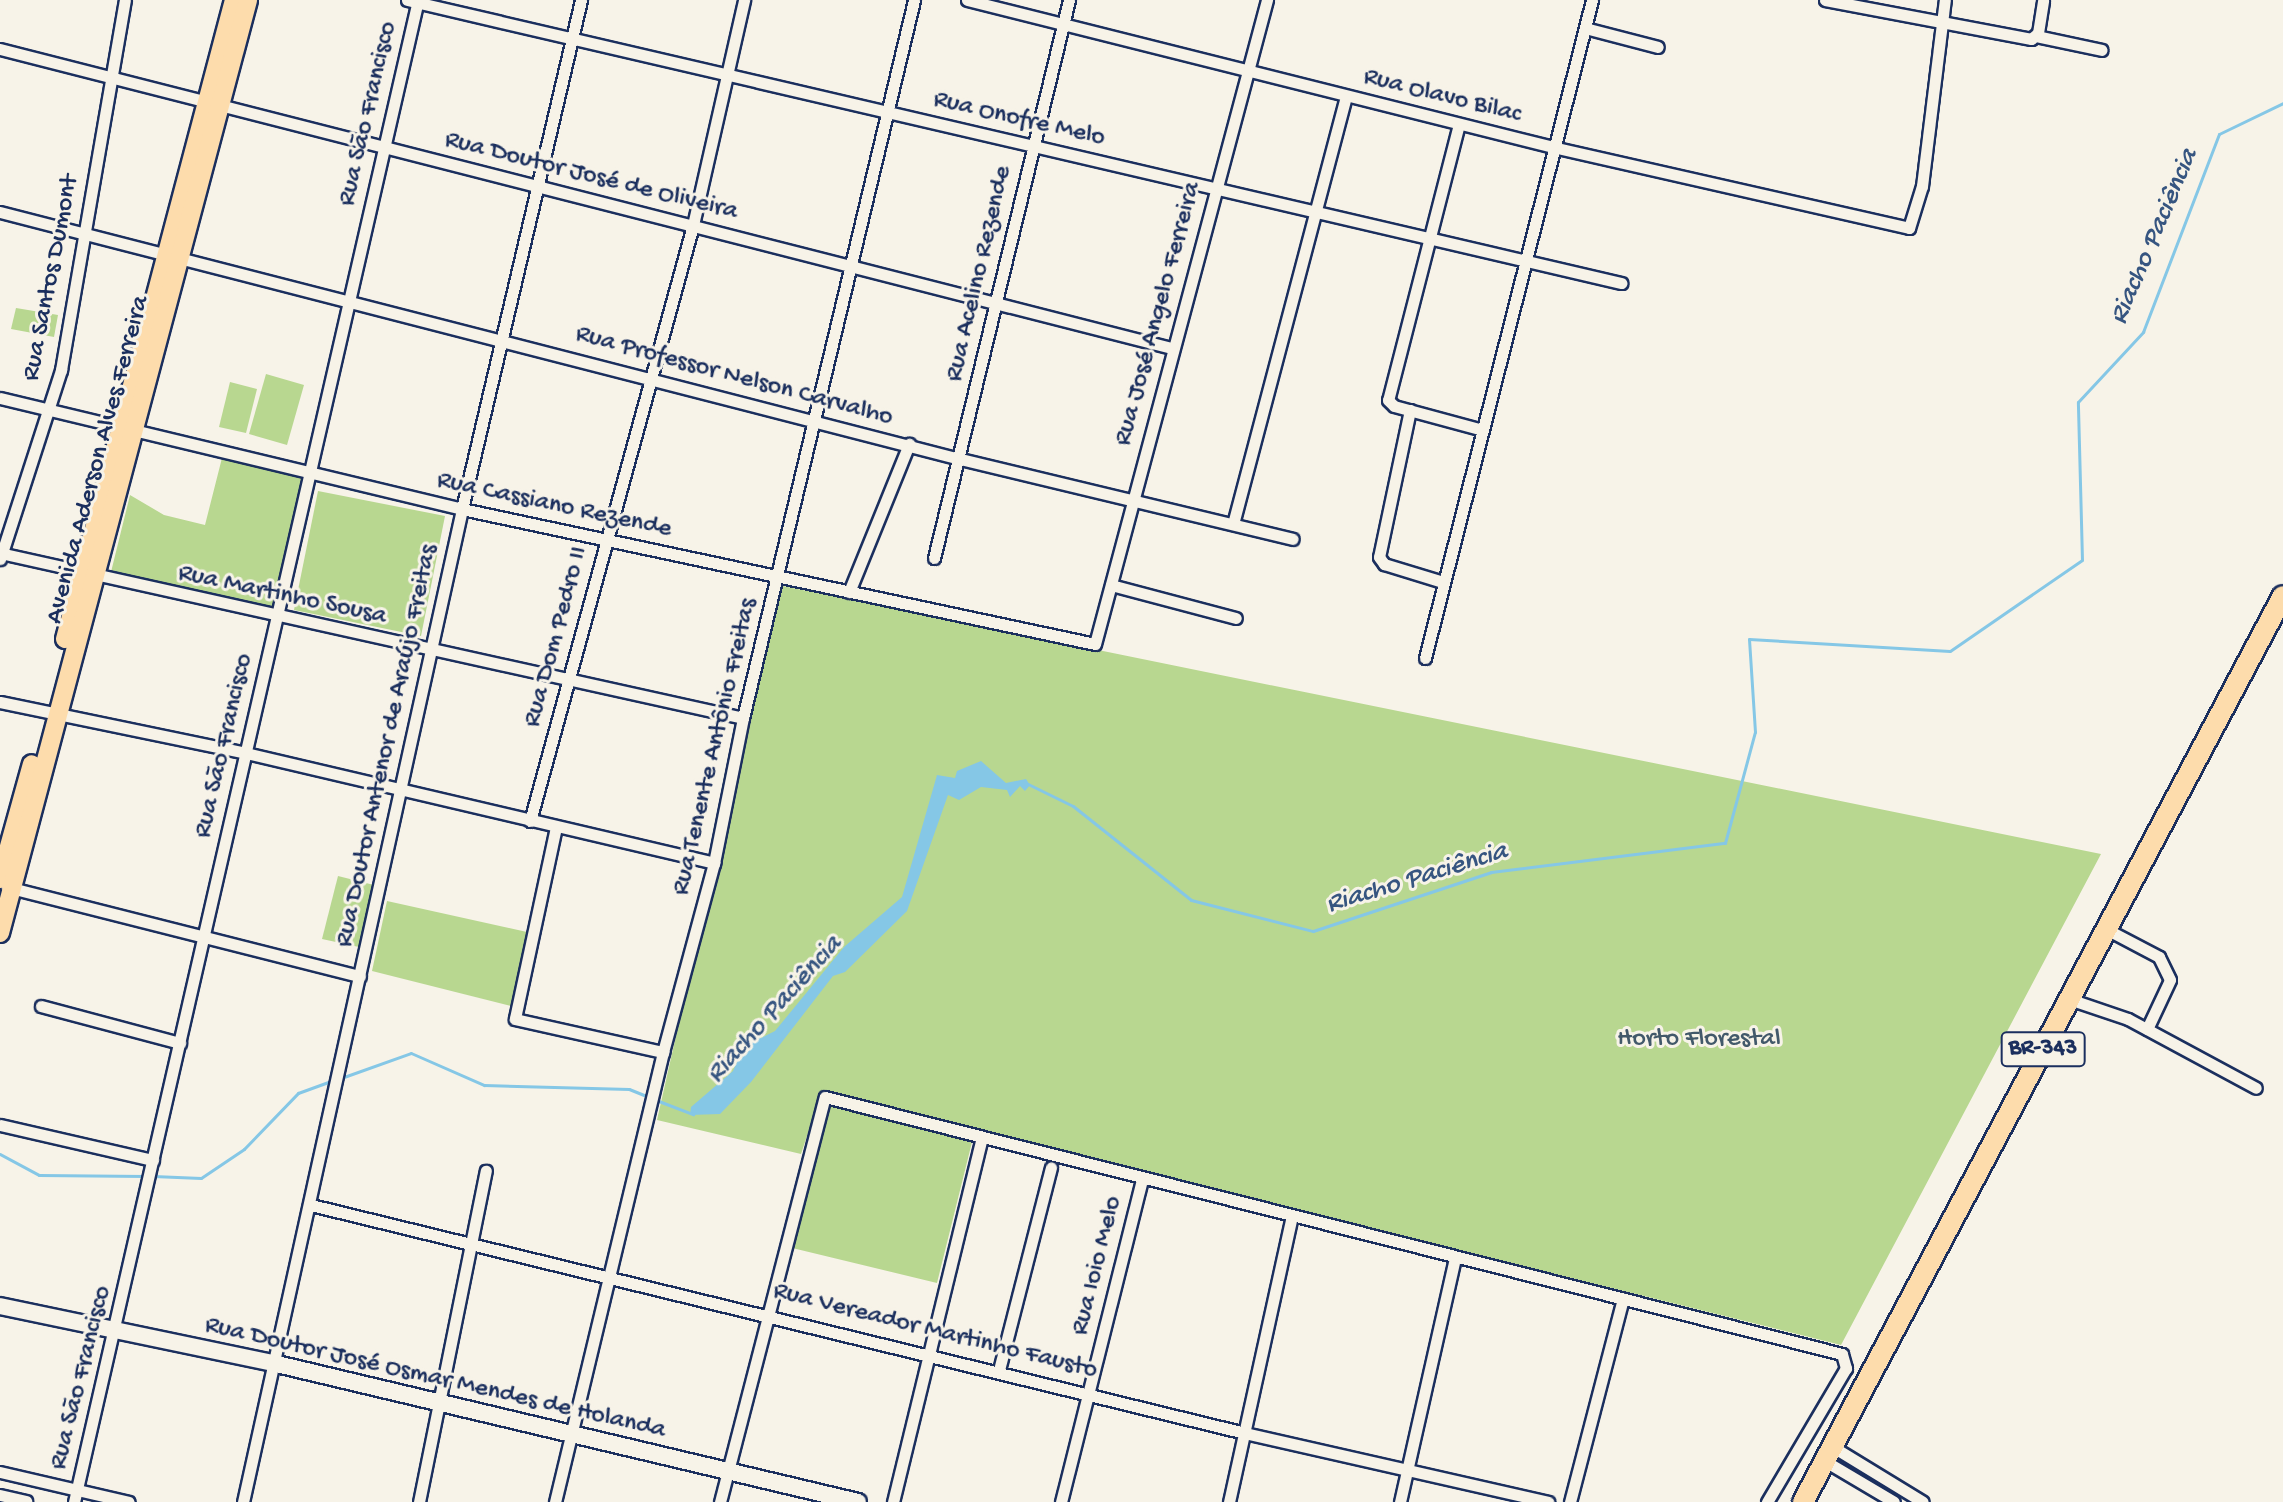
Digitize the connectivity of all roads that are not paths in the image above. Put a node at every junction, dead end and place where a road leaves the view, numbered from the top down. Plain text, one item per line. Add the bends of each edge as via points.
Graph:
1 (125, 0) edge
2 (234, 0) edge
3 (248, 0) edge
4 (581, 0) edge
5 (744, 0) edge
6 (914, 0) edge
7 (967, 0) edge
8 (1069, 0) edge
9 (1267, 0) edge
10 (1592, 0) edge
11 (1825, 0) edge
12 (1945, 0) edge
13 (2043, 0) edge
14 (414, 1) edge
15 (1839, 1) edge
16 (1943, 23) junction
17 (1064, 26) junction
18 (1585, 28) junction
19 (2032, 38) junction
20 (572, 39) junction
21 (1658, 47) dead end
22 (0, 49) edge
23 (2102, 50) dead end
24 (228, 52) junction
25 (1249, 70) junction
26 (728, 75) junction
27 (112, 76) junction
28 (1346, 97) junction
29 (215, 102) junction
30 (885, 110) junction
31 (1459, 124) junction
32 (1033, 146) junction
33 (381, 147) junction
34 (1557, 148) junction
35 (538, 186) junction
36 (1214, 188) junction
37 (0, 212) edge
38 (1316, 212) junction
39 (693, 225) junction
40 (83, 232) junction
41 (1427, 237) junction
42 (173, 255) junction
43 (1527, 262) junction
44 (851, 266) junction
45 (1621, 283) dead end
46 (350, 301) junction
47 (993, 305) junction
48 (503, 339) junction
49 (1171, 348) junction
50 (653, 379) junction
51 (0, 398) edge
52 (48, 409) junction
53 (1410, 410) junction
54 (816, 421) junction
55 (127, 428) junction
56 (1483, 430) junction
57 (909, 444) junction
58 (960, 459) junction
59 (310, 472) junction
60 (1133, 502) junction
61 (462, 509) junction
62 (1233, 524) junction
63 (1292, 539) dead end
64 (607, 540) junction
65 (1, 555) edge
66 (934, 558) dead end
67 (88, 576) junction
68 (776, 577) junction
69 (1443, 582) junction
70 (1111, 585) junction
71 (849, 592) junction
72 (2283, 596) edge
73 (277, 617) junction
74 (1236, 618) dead end
75 (1097, 640) joint
76 (433, 651) junction
77 (1425, 658) dead end
78 (567, 681) junction
79 (0, 702) edge
80 (52, 714) junction
81 (743, 718) junction
82 (246, 753) junction
83 (400, 790) junction
84 (530, 821) junction
85 (556, 827) junction
86 (714, 863) junction
87 (4, 884) edge
88 (2106, 929) junction
89 (0, 933) edge
90 (204, 940) junction
91 (360, 976) junction
92 (2069, 999) junction
93 (41, 1006) dead end
94 (2147, 1029) junction
95 (180, 1043) junction
96 (663, 1052) junction
97 (2256, 1088) dead end
98 (0, 1125) edge
99 (982, 1138) junction
100 (153, 1160) junction
101 (1051, 1168) dead end
102 (486, 1171) dead end
103 (1142, 1180) junction
104 (311, 1205) junction
105 (1292, 1216) junction
106 (474, 1245) junction
107 (1455, 1257) junction
108 (611, 1278) junction
109 (1623, 1299) junction
110 (0, 1306) edge
111 (765, 1313) junction
112 (116, 1333) junction
113 (928, 1353) junction
114 (277, 1364) junction
115 (999, 1370) junction
116 (1088, 1392) junction
117 (439, 1403) junction
118 (1245, 1433) junction
119 (572, 1435) junction
120 (1829, 1454) junction
121 (1408, 1470) junction
122 (728, 1471) junction
123 (0, 1472) edge
124 (33, 1479) junction
125 (0, 1495) edge
126 (75, 1496) edge
127 (26, 1502) edge
128 (129, 1502) edge
129 (243, 1502) edge
130 (419, 1502) edge
131 (555, 1502) edge
132 (720, 1502) edge
133 (858, 1502) edge
134 (893, 1502) edge
135 (1061, 1502) edge
136 (1229, 1502) edge
137 (1400, 1502) edge
138 (1548, 1502) edge
139 (1570, 1502) edge
140 (1767, 1502) edge
141 (1803, 1502) edge
142 (1894, 1502) edge
143 (1923, 1502) edge

1 - 27 street, Rua Santos Dumont
2 - 24 main road, Avenida Aderson Alves Ferreira
3 - 24 main road, Avenida Aderson Alves Ferreira
4 - 20 street, Rua Doutor Antenor de Araújo Freitas
5 - 26 street, Rua Dom Pedro II
6 - 30 street, Rua Tenente Antônio Freitas
7 - 17 street, Rua Olavo Bilac
8 - 17 street, Rua Acelino Rezende
9 - 25 street, Rua José Angelo Ferreira
10 - 18 street
11 - 15 street
12 - 16 street
13 - 19 street
14 - 20 street, Rua Onofre Melo
14 - 33 street, Rua São Francisco
15 - 16 street
16 - 19 street
16 - 34 street, Rua Olavo Bilac via 1922,186 1909,228
17 - 25 street, Rua Olavo Bilac
17 - 32 street, Rua Acelino Rezende
18 - 21 street
18 - 34 street
19 - 23 street
20 - 26 street, Rua Onofre Melo
20 - 35 street, Rua Doutor Antenor de Araújo Freitas
22 - 27 street, Rua Doutor José de Oliveira
24 - 29 main road, Avenida Aderson Alves Ferreira
25 - 28 street, Rua Olavo Bilac
25 - 36 street, Rua José Angelo Ferreira
26 - 30 street, Rua Onofre Melo
26 - 39 street, Rua Dom Pedro II
27 - 29 street, Rua Doutor José de Oliveira
27 - 40 street, Rua Santos Dumont
28 - 31 street, Rua Olavo Bilac
28 - 38 street
29 - 33 street, Rua Doutor José de Oliveira
29 - 42 main road, Avenida Aderson Alves Ferreira
30 - 32 street, Rua Onofre Melo
30 - 44 street, Rua Tenente Antônio Freitas
31 - 34 street, Rua Olavo Bilac
31 - 41 street
32 - 36 street, Rua Onofre Melo
32 - 47 street, Rua Acelino Rezende
33 - 35 street, Rua Doutor José de Oliveira
33 - 46 street, Rua São Francisco
34 - 43 street
35 - 39 street, Rua Doutor José de Oliveira
35 - 48 street, Rua Doutor Antenor de Araújo Freitas
36 - 38 street, Rua Onofre Melo
36 - 49 street, Rua José Angelo Ferreira
37 - 40 street, Rua Professor Nelson Carvalho
38 - 41 street, Rua Onofre Melo
38 - 62 street
39 - 44 street, Rua Doutor José de Oliveira
39 - 50 street, Rua Dom Pedro II
40 - 42 street, Rua Professor Nelson Carvalho
40 - 52 street, Rua Santos Dumont via 61,370
41 - 43 street, Rua Onofre Melo
41 - 53 street via 1389,395 1391,405
42 - 46 street, Rua Professor Nelson Carvalho
42 - 55 main road, Avenida Aderson Alves Ferreira
43 - 45 street, Rua Onofre Melo
43 - 56 street
44 - 47 street, Rua Doutor José de Oliveira
44 - 54 street, Rua Tenente Antônio Freitas
46 - 48 street, Rua Professor Nelson Carvalho
46 - 59 street, Rua São Francisco
47 - 49 street, Rua Doutor José de Oliveira
47 - 58 street, Rua Acelino Rezende
48 - 50 street, Rua Professor Nelson Carvalho
48 - 61 street, Rua Doutor Antenor de Araújo Freitas
49 - 60 street, Rua José Angelo Ferreira
50 - 54 street, Rua Professor Nelson Carvalho
50 - 64 street, Rua Dom Pedro II
51 - 52 street, Rua Cassiano Rezende
52 - 55 street, Rua Cassiano Rezende
52 - 65 street, Rua Santos Dumont
53 - 56 street
53 - 69 street via 1379,554 1384,564
54 - 57 street, Rua Professor Nelson Carvalho
54 - 68 street, Rua Tenente Antônio Freitas
55 - 59 street, Rua Cassiano Rezende
55 - 67 main road, Avenida Aderson Alves Ferreira
56 - 69 street
57 - 58 street, Rua Professor Nelson Carvalho
57 - 71 street
58 - 60 street, Rua Professor Nelson Carvalho
58 - 66 street, Rua Acelino Rezende
59 - 61 street, Rua Cassiano Rezende
59 - 73 street, Rua São Francisco
60 - 62 street, Rua Professor Nelson Carvalho
60 - 70 street, Rua José Angelo Ferreira
61 - 64 street, Rua Cassiano Rezende
61 - 76 street, Rua Doutor Antenor de Araújo Freitas
62 - 63 street, Rua Professor Nelson Carvalho
64 - 68 street, Rua Cassiano Rezende
64 - 78 street, Rua Dom Pedro II
65 - 67 street, Rua Martinho Sousa
67 - 73 street, Rua Martinho Sousa
67 - 80 main road, Avenida Aderson Alves Ferreira
68 - 71 street, Rua Cassiano Rezende
68 - 81 street, Rua Tenente Antônio Freitas
69 - 77 street
70 - 74 street
70 - 75 street, Rua José Angelo Ferreira
71 - 75 street, Rua Cassiano Rezende via 1090,645
72 - 88 highway, BR-343
73 - 76 street, Rua Martinho Sousa
73 - 82 street, Rua São Francisco
76 - 78 street, Rua Martinho Sousa
76 - 83 street, Rua Doutor Antenor de Araújo Freitas
78 - 81 street, Rua Martinho Sousa
78 - 84 street, Rua Dom Pedro II
79 - 80 street
80 - 82 street
80 - 87 main road, Avenida Aderson Alves Ferreira
81 - 86 street, Rua Tenente Antônio Freitas
82 - 83 street
82 - 90 street, Rua São Francisco
83 - 84 street
83 - 91 street, Rua Doutor Antenor de Araújo Freitas
84 - 85 street
85 - 86 street
85 - 96 street via 515,1019
86 - 96 street, Rua Tenente Antônio Freitas
87 - 89 main road, Avenida Aderson Alves Ferreira
87 - 90 street
88 - 92 highway, BR-343
88 - 94 street via 2159,957 2170,980
90 - 91 street
90 - 95 street, Rua São Francisco
91 - 104 street, Rua Doutor Antenor de Araújo Freitas
92 - 94 street
92 - 120 highway, BR-343
93 - 95 street
94 - 97 street
95 - 100 street, Rua São Francisco
96 - 108 street, Rua Tenente Antônio Freitas
98 - 100 street
99 - 103 street
99 - 111 street via 825,1097
99 - 113 street
100 - 112 street, Rua São Francisco
101 - 115 street
102 - 106 street
103 - 105 street
103 - 116 street, Rua Ioio Melo
104 - 106 street, Rua Vereador Martinho Fausto
104 - 114 street, Rua Doutor Antenor de Araújo Freitas
105 - 107 street
105 - 118 street
106 - 108 street, Rua Vereador Martinho Fausto
106 - 117 street
107 - 109 street
107 - 121 street
108 - 111 street, Rua Vereador Martinho Fausto
108 - 119 street, Rua Tenente Antônio Freitas
109 - 139 street
109 - 140 street via 1846,1358 1844,1372
110 - 112 street, Rua Doutor José Osmar Mendes de Holanda
111 - 113 street, Rua Vereador Martinho Fausto
111 - 122 street
112 - 114 street, Rua Doutor José Osmar Mendes de Holanda
112 - 126 street, Rua São Francisco
113 - 115 street, Rua Vereador Martinho Fausto
113 - 134 street
114 - 117 street, Rua Doutor José Osmar Mendes de Holanda
114 - 129 street, Rua Doutor Antenor de Araújo Freitas
115 - 116 street, Rua Vereador Martinho Fausto
116 - 118 street, Rua Vereador Martinho Fausto
116 - 135 street, Rua Ioio Melo
117 - 119 street, Rua Doutor José Osmar Mendes de Holanda
117 - 130 street
118 - 121 street, Rua Vereador Martinho Fausto
118 - 136 street
119 - 122 street, Rua Doutor José Osmar Mendes de Holanda
119 - 131 street, Rua Tenente Antônio Freitas
120 - 141 highway, BR-343
120 - 142 street
120 - 143 street
121 - 137 street
121 - 138 street, Rua Vereador Martinho Fausto
122 - 132 street
122 - 133 street, Rua Doutor José Osmar Mendes de Holanda
123 - 124 street
124 - 126 street
124 - 127 street
125 - 127 street
126 - 128 street

